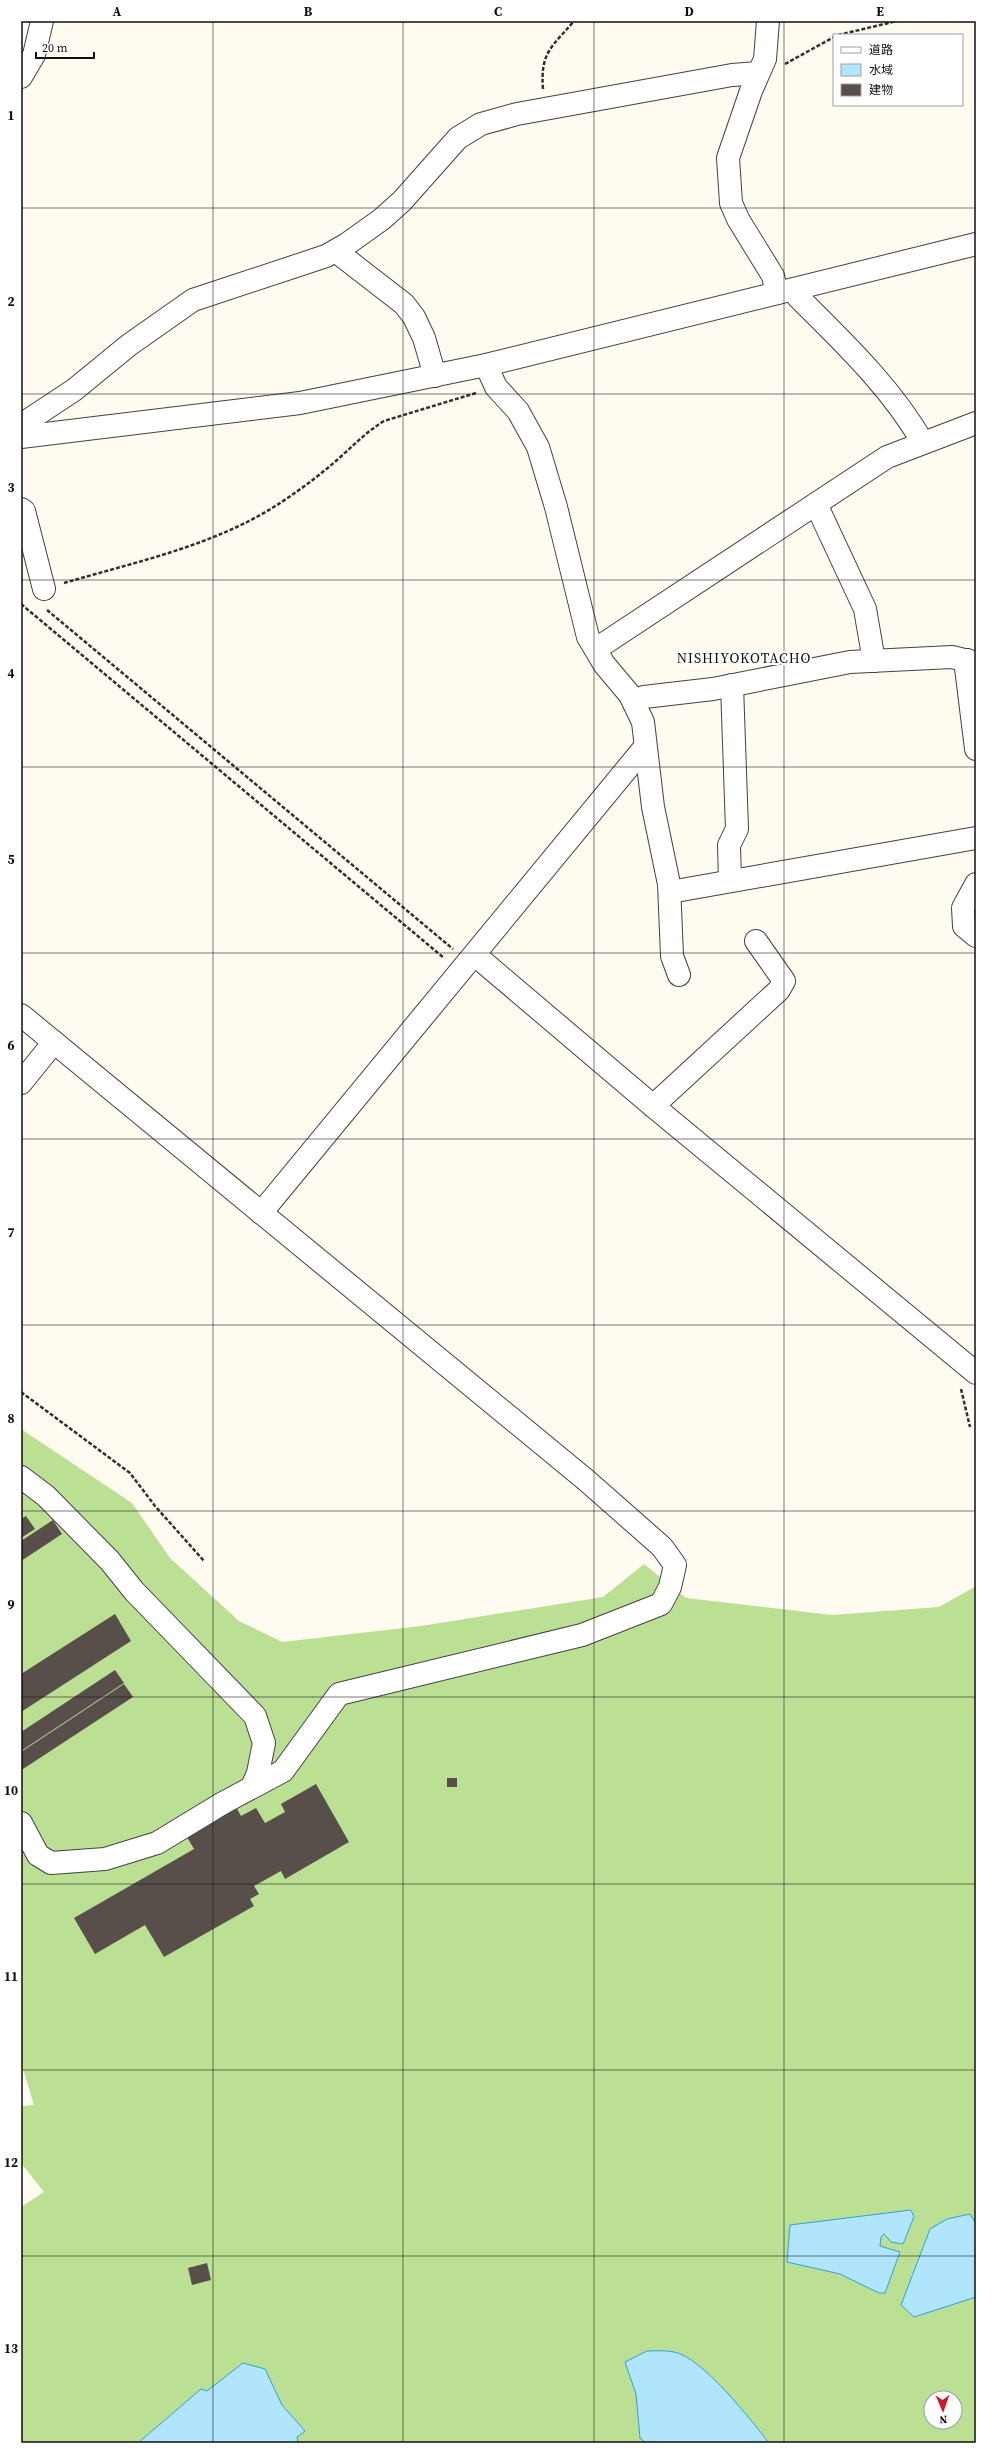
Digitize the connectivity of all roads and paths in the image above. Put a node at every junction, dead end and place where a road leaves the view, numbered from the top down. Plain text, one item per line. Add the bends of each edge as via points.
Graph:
1 (42, 21) edge
2 (574, 21) edge
3 (768, 21) edge
4 (897, 21) edge
5 (842, 34) edge
6 (833, 38) edge
7 (758, 73) junction
8 (21, 77) edge
9 (545, 109) junction
10 (976, 244) edge
11 (339, 249) junction
12 (785, 291) junction
13 (486, 366) junction
14 (435, 376) junction
15 (496, 387) junction
16 (976, 423) edge
17 (21, 425) edge
18 (21, 437) edge
19 (923, 442) junction
20 (816, 504) junction
21 (21, 509) edge
22 (44, 589) junction
23 (596, 649) junction
24 (874, 661) junction
25 (972, 662) edge
26 (732, 685) junction
27 (634, 703) junction
28 (645, 747) junction
29 (976, 749) edge
30 (976, 838) edge
31 (730, 881) junction
32 (976, 884) edge
33 (670, 892) junction
34 (976, 936) edge
35 (756, 940) dead end
36 (468, 963) junction
37 (679, 975) dead end
38 (21, 1015) edge
39 (54, 1042) junction
40 (21, 1083) edge
41 (653, 1106) junction
42 (261, 1213) junction
43 (976, 1373) edge
44 (21, 1392) edge
45 (21, 1477) edge
46 (204, 1561) dead end
47 (252, 1787) junction
48 (21, 1823) edge

1 - 8 street via 34,55
2 - 9 path via 545,56 541,69
3 - 7 street via 764,59
4 - 5 path
6 - 7 path via 780,67
7 - 9 street via 732,75
7 - 12 street via 728,158 731,203 738,219
9 - 11 street via 486,122 458,138 402,201 382,219
10 - 12 street
11 - 14 street via 342,256 404,304 424,338
11 - 17 street via 326,256 193,300 129,345 74,390
12 - 13 street
12 - 19 street via 798,298 871,372 905,414
13 - 14 street
13 - 15 street
14 - 18 street via 300,403
15 - 22 path via 384,421 370,429 304,485 244,523 166,553
15 - 23 street via 518,410 538,447 556,507 588,637
16 - 19 street
19 - 20 street via 887,457
20 - 23 street
20 - 24 street via 865,610
21 - 22 street via 24,511
22 - 36 path via 36,591 39,603
23 - 27 street via 604,664
24 - 25 street via 952,657
24 - 26 street via 850,662
25 - 29 street via 966,668
26 - 27 street via 644,697
26 - 31 street via 737,829 729,845
27 - 28 street via 643,722
28 - 33 street via 653,807
28 - 36 street
30 - 31 street
31 - 33 street
32 - 34 street via 963,908 964,926
33 - 37 street via 672,956
35 - 41 street via 784,981 780,990
36 - 41 street
36 - 42 street
38 - 39 street
39 - 40 street
39 - 42 street
41 - 43 street
42 - 47 street via 586,1480 662,1547 675,1565 670,1587 661,1604 582,1635 339,1694 283,1771
44 - 46 path via 130,1473 155,1506
45 - 47 street via 46,1496 255,1716 264,1743 258,1774
47 - 48 street via 157,1842 85,1862 52,1863 38,1855

